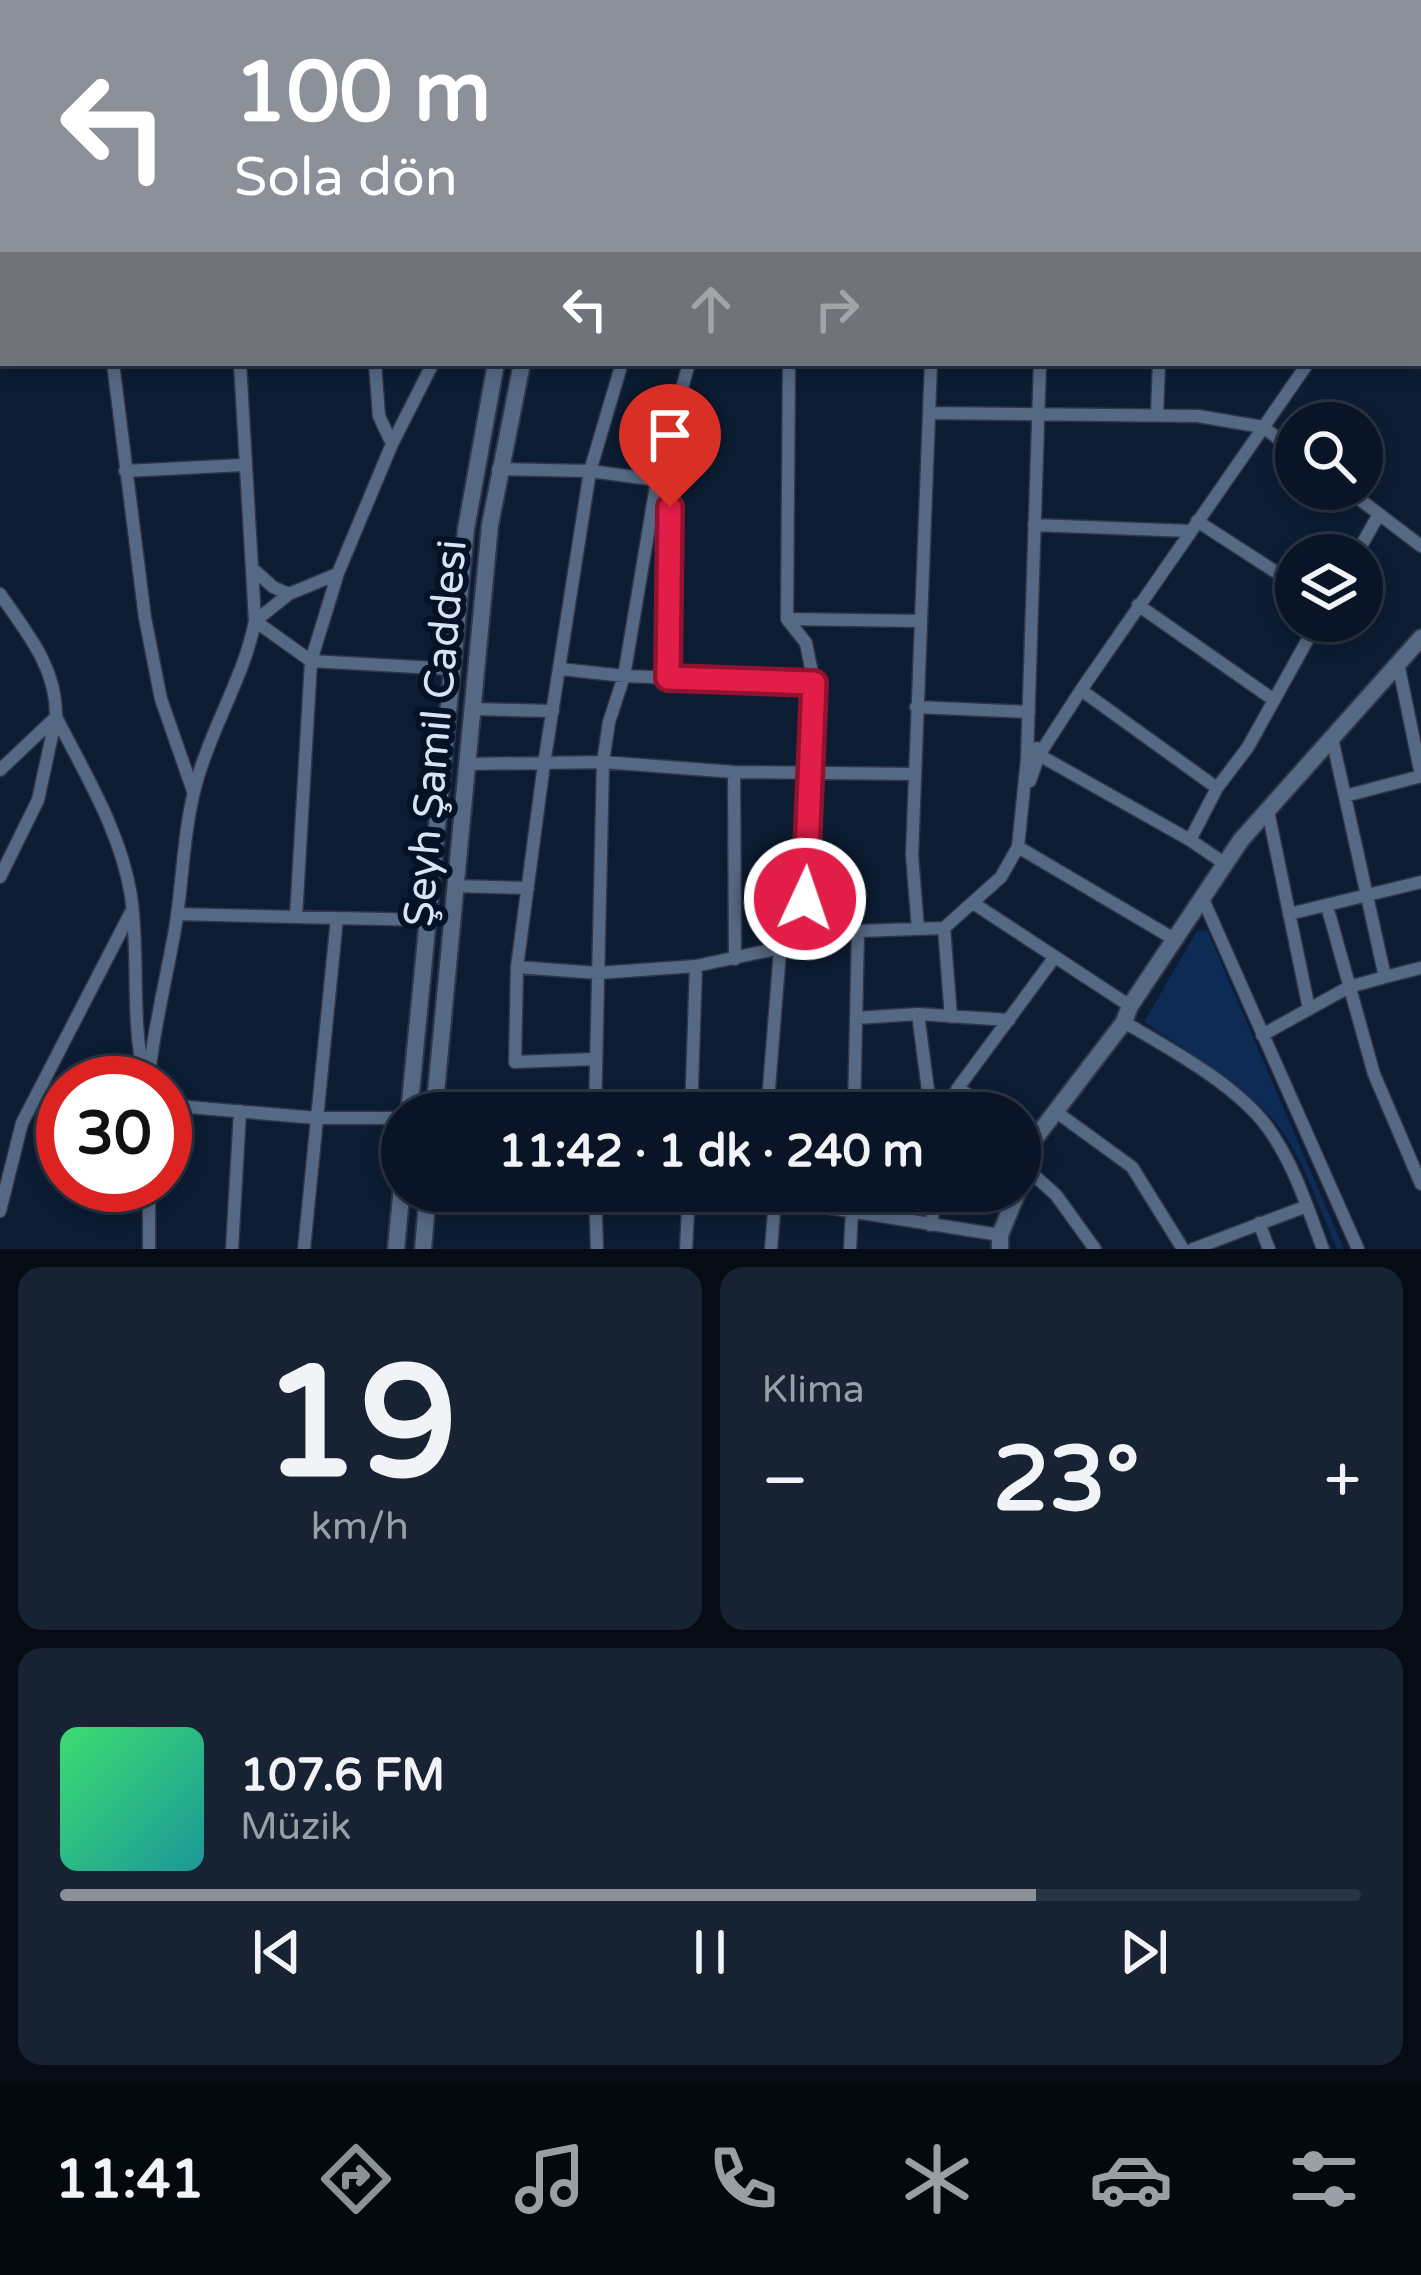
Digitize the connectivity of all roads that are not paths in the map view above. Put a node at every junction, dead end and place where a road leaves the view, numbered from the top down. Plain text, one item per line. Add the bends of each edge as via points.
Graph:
1 (113, 366) edge
2 (240, 366) edge
3 (375, 366) edge
4 (431, 366) edge
5 (495, 366) edge
6 (521, 366) edge
7 (621, 366) edge
8 (688, 366) edge
9 (789, 366) edge
10 (931, 366) edge
11 (1040, 366) edge
12 (1159, 366) edge
13 (1306, 366) edge
14 (1038, 412) junction
15 (929, 413) junction
16 (1157, 415) junction
17 (1263, 427) junction
18 (1275, 436) edge
19 (392, 444) junction
20 (243, 465) junction
21 (498, 469) junction
22 (125, 471) junction
23 (590, 471) junction
24 (657, 480) junction
25 (1374, 510) edge
26 (1379, 514) junction
27 (1034, 525) junction
28 (1193, 526) junction
29 (1367, 534) edge
30 (1421, 546) edge
31 (253, 568) junction
32 (338, 573) junction
33 (1275, 573) edge
34 (0, 594) edge
35 (289, 594) junction
36 (1138, 605) junction
37 (787, 620) junction
38 (255, 621) junction
39 (920, 621) junction
40 (1421, 638) edge
41 (1306, 642) edge
42 (311, 661) junction
43 (1398, 663) junction
44 (452, 669) junction
45 (561, 669) junction
46 (625, 676) junction
47 (668, 678) junction
48 (814, 683) junction
49 (1081, 690) junction
50 (1274, 700) junction
51 (916, 707) junction
52 (472, 709) junction
53 (553, 711) junction
54 (1028, 712) junction
55 (56, 717) junction
56 (1332, 738) junction
57 (1039, 755) junction
58 (603, 762) junction
59 (467, 764) junction
60 (544, 764) junction
61 (0, 770) edge
62 (811, 771) junction
63 (734, 772) junction
64 (914, 774) junction
65 (1421, 775) edge
66 (1217, 788) junction
67 (194, 793) junction
68 (1345, 796) junction
69 (1024, 797) junction
70 (1268, 811) junction
71 (1190, 840) junction
72 (1018, 847) junction
73 (1224, 863) junction
74 (0, 877) edge
75 (1421, 882) edge
76 (455, 886) junction
77 (528, 888) junction
78 (1202, 897) junction
79 (1366, 897) junction
80 (973, 903) junction
81 (1327, 906) junction
82 (132, 910) junction
83 (177, 914) junction
84 (1289, 914) junction
85 (296, 917) junction
86 (338, 919) junction
87 (430, 920) junction
88 (944, 928) junction
89 (918, 929) junction
90 (857, 931) junction
91 (1174, 939) junction
92 (803, 942) junction
93 (780, 950) junction
94 (1054, 958) junction
95 (735, 959) junction
96 (696, 966) junction
97 (518, 967) junction
98 (1421, 968) edge
99 (598, 973) junction
100 (1385, 977) junction
101 (1349, 987) junction
102 (1309, 1009) junction
103 (918, 1014) junction
104 (1127, 1014) junction
105 (951, 1017) junction
106 (856, 1018) junction
107 (1010, 1020) junction
108 (1262, 1035) junction
109 (139, 1056) edge
110 (150, 1056) edge
111 (596, 1059) junction
112 (958, 1088) junction
113 (408, 1092) edge
114 (436, 1092) edge
115 (595, 1092) edge
116 (692, 1092) edge
117 (769, 1092) edge
118 (854, 1092) edge
119 (928, 1092) edge
120 (956, 1092) edge
121 (964, 1092) edge
122 (192, 1108) edge
123 (1055, 1111) junction
124 (240, 1112) junction
125 (381, 1117) edge
126 (317, 1118) junction
127 (1041, 1123) edge
128 (0, 1137) edge
129 (17, 1139) junction
130 (1041, 1181) edge
131 (1421, 1184) edge
132 (1307, 1206) junction
133 (0, 1211) edge
134 (149, 1212) edge
135 (400, 1212) edge
136 (426, 1212) edge
137 (596, 1212) edge
138 (687, 1212) edge
139 (768, 1212) edge
140 (842, 1212) edge
141 (933, 1212) edge
142 (1012, 1212) edge
143 (852, 1214) junction
144 (1259, 1223) junction
145 (930, 1225) junction
146 (1001, 1245) edge
147 (149, 1249) edge
148 (232, 1249) edge
149 (304, 1249) edge
150 (396, 1249) edge
151 (423, 1249) edge
152 (597, 1249) edge
153 (686, 1249) edge
154 (771, 1249) edge
155 (850, 1249) edge
156 (1095, 1249) edge
157 (1183, 1249) edge
158 (1193, 1249) edge
159 (1269, 1249) edge
160 (1324, 1249) edge
161 (1358, 1249) edge

1 - 22 street
2 - 20 street
3 - 19 street via 379,416
4 - 19 street
5 - 44 main road, Şeyh Şamil Caddesi via 472,486
6 - 21 main road, Şeyh Şamil Caddesi
7 - 23 street
8 - 24 street
9 - 37 street
10 - 15 street
11 - 14 street
12 - 16 street
13 - 17 street
14 - 15 street
14 - 16 street
14 - 27 street
15 - 39 street
16 - 17 street
17 - 18 street
17 - 28 street
19 - 32 street
20 - 22 street
20 - 31 street
21 - 23 street
21 - 52 main road, Şeyh Şamil Caddesi
22 - 67 street via 161,699
23 - 24 street
23 - 45 street
24 - 46 street
24 - 47 street via 670,507
25 - 26 street
26 - 29 street
26 - 30 street
27 - 28 street
27 - 54 street
28 - 33 street
28 - 36 street
31 - 35 street
31 - 38 street
32 - 35 street
32 - 42 street
34 - 55 street via 40,653
35 - 38 street
36 - 49 street
36 - 50 street
37 - 39 street
37 - 48 street via 806,643
38 - 42 street
38 - 67 street via 248,659 215,723
39 - 51 street
40 - 43 main road
41 - 50 street
42 - 44 street
42 - 85 street
43 - 56 main road
43 - 65 street
44 - 87 main road, Şeyh Şamil Caddesi
45 - 46 street
45 - 53 street
46 - 47 street
46 - 58 street
47 - 48 street
48 - 62 street
49 - 57 street
49 - 66 street
50 - 66 street
51 - 54 street
51 - 64 street
52 - 53 street
52 - 59 main road, Şeyh Şamil Caddesi
53 - 60 street
54 - 57 street
54 - 69 street
55 - 61 street
55 - 74 street via 38,800
55 - 82 street via 111,826
56 - 68 street
56 - 70 main road
57 - 69 street
57 - 71 street
58 - 60 street
58 - 63 street
58 - 99 street
59 - 60 street
59 - 76 main road, Şeyh Şamil Caddesi
60 - 77 street
62 - 63 street
62 - 64 street
62 - 92 street
63 - 95 street
64 - 89 street
65 - 68 street
66 - 71 street
67 - 83 street
68 - 79 street
69 - 72 street
70 - 73 main road
70 - 84 street
71 - 73 street
72 - 80 street
72 - 91 street
73 - 78 main road
75 - 79 street
76 - 77 street
76 - 114 main road, Şeyh Şamil Caddesi
77 - 97 street
78 - 91 main road
78 - 108 street
79 - 81 street
79 - 100 street
80 - 88 street
80 - 94 street
81 - 84 street
81 - 101 street
82 - 109 street
82 - 129 street
83 - 85 street
83 - 110 street
84 - 102 street
85 - 86 street
86 - 87 street
86 - 126 street
87 - 113 main road, Şeyh Şamil Caddesi
88 - 89 street
88 - 105 street
89 - 90 street
90 - 92 street
90 - 106 street
91 - 104 main road
92 - 93 street
93 - 95 street
93 - 117 street
94 - 104 street
94 - 107 street
95 - 96 street
96 - 99 street
96 - 116 street
97 - 99 street
97 - 111 street via 515,1062
98 - 100 street
99 - 111 street
100 - 101 street
101 - 102 street
101 - 131 street via 1374,1074
102 - 108 street
103 - 105 street
103 - 106 street
103 - 119 street
104 - 123 main road
104 - 132 street via 1266,1125
105 - 107 street
106 - 118 street
107 - 112 street
108 - 161 street
111 - 115 street
112 - 120 street
112 - 121 street
122 - 124 street
123 - 127 main road
123 - 157 street via 1132,1167
124 - 126 street
124 - 148 street
125 - 126 street
126 - 149 street
128 - 129 street
129 - 133 street
130 - 156 street
132 - 144 street
132 - 160 street
134 - 147 street
135 - 150 main road
136 - 151 main road
137 - 152 street
138 - 153 street
139 - 154 street
140 - 143 street
141 - 145 street
142 - 146 main road
143 - 145 street
143 - 155 street
144 - 158 street
144 - 159 street
145 - 146 street

